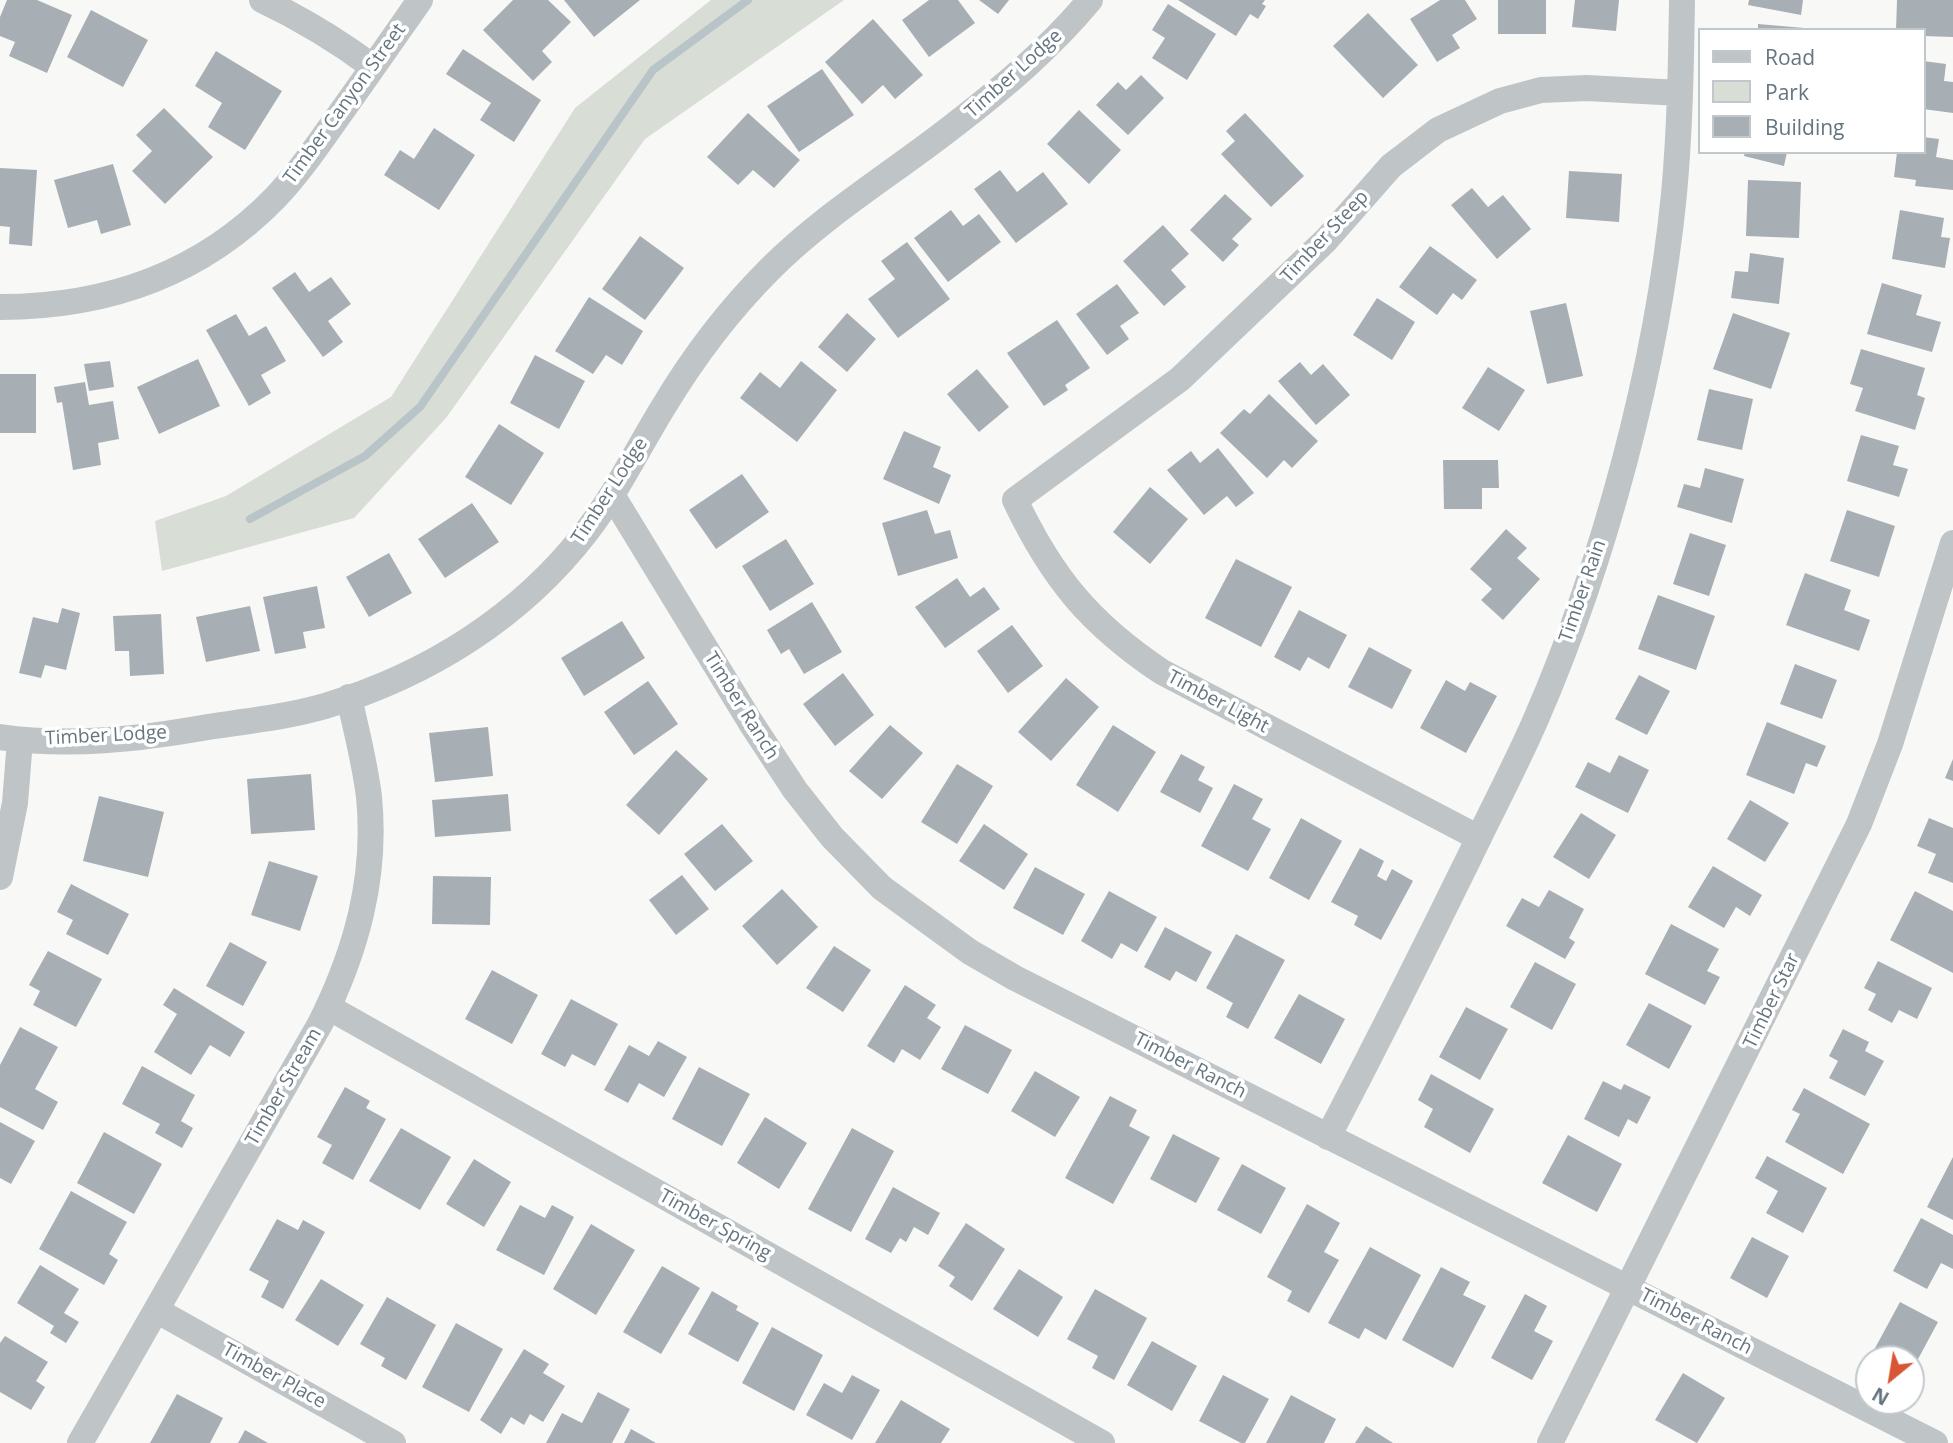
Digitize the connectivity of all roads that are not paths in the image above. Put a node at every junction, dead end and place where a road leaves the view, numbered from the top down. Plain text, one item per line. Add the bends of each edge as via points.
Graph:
1 (262, 0) edge
2 (420, 0) edge
3 (1090, 0) edge
4 (1682, 0) edge
5 (373, 67) junction
6 (1680, 93) junction
7 (0, 307) edge
8 (612, 495) junction
9 (1015, 500) joint
10 (1953, 543) edge
11 (349, 697) junction
12 (10, 739) edge
13 (1479, 838) junction
14 (0, 877) edge
15 (328, 1007) junction
16 (1328, 1137) junction
17 (1628, 1287) junction
18 (156, 1310) junction
19 (80, 1443) edge
20 (393, 1443) edge
21 (1102, 1443) edge
22 (1550, 1443) edge
23 (1935, 1443) edge

1 - 5 street via 332,37
2 - 5 street, Timber Canyon Street
3 - 8 street, Timber Lodge via 1016,76 810,232 743,296 701,348
4 - 6 street, Timber Rain
5 - 7 street, Timber Canyon Street via 301,169 246,225 214,249 180,269 117,293 40,307
6 - 9 street, Timber Steep via 1542,90 1500,101 1438,130 1391,166 1326,240 1180,379
6 - 13 street, Timber Rain via 1674,194 1661,291 1631,433 1572,627 1536,719
8 - 11 street, Timber Lodge via 556,568 481,633 395,681
8 - 16 street, Timber Ranch via 795,790 832,837 882,888 970,952 1015,978
9 - 13 street, Timber Light via 1054,571 1077,601 1131,652
10 - 17 street, Timber Star via 1859,824
11 - 12 street, Timber Lodge via 283,715 146,738
11 - 15 street, Timber Stream via 369,797 369,876 352,953
12 - 14 street via 15,803
13 - 16 street, Timber Rain
15 - 18 street, Timber Stream
15 - 21 street, Timber Spring
16 - 17 street, Timber Ranch
17 - 22 street, Timber Star
17 - 23 street, Timber Ranch
18 - 19 street, Timber Stream
18 - 20 street, Timber Place

